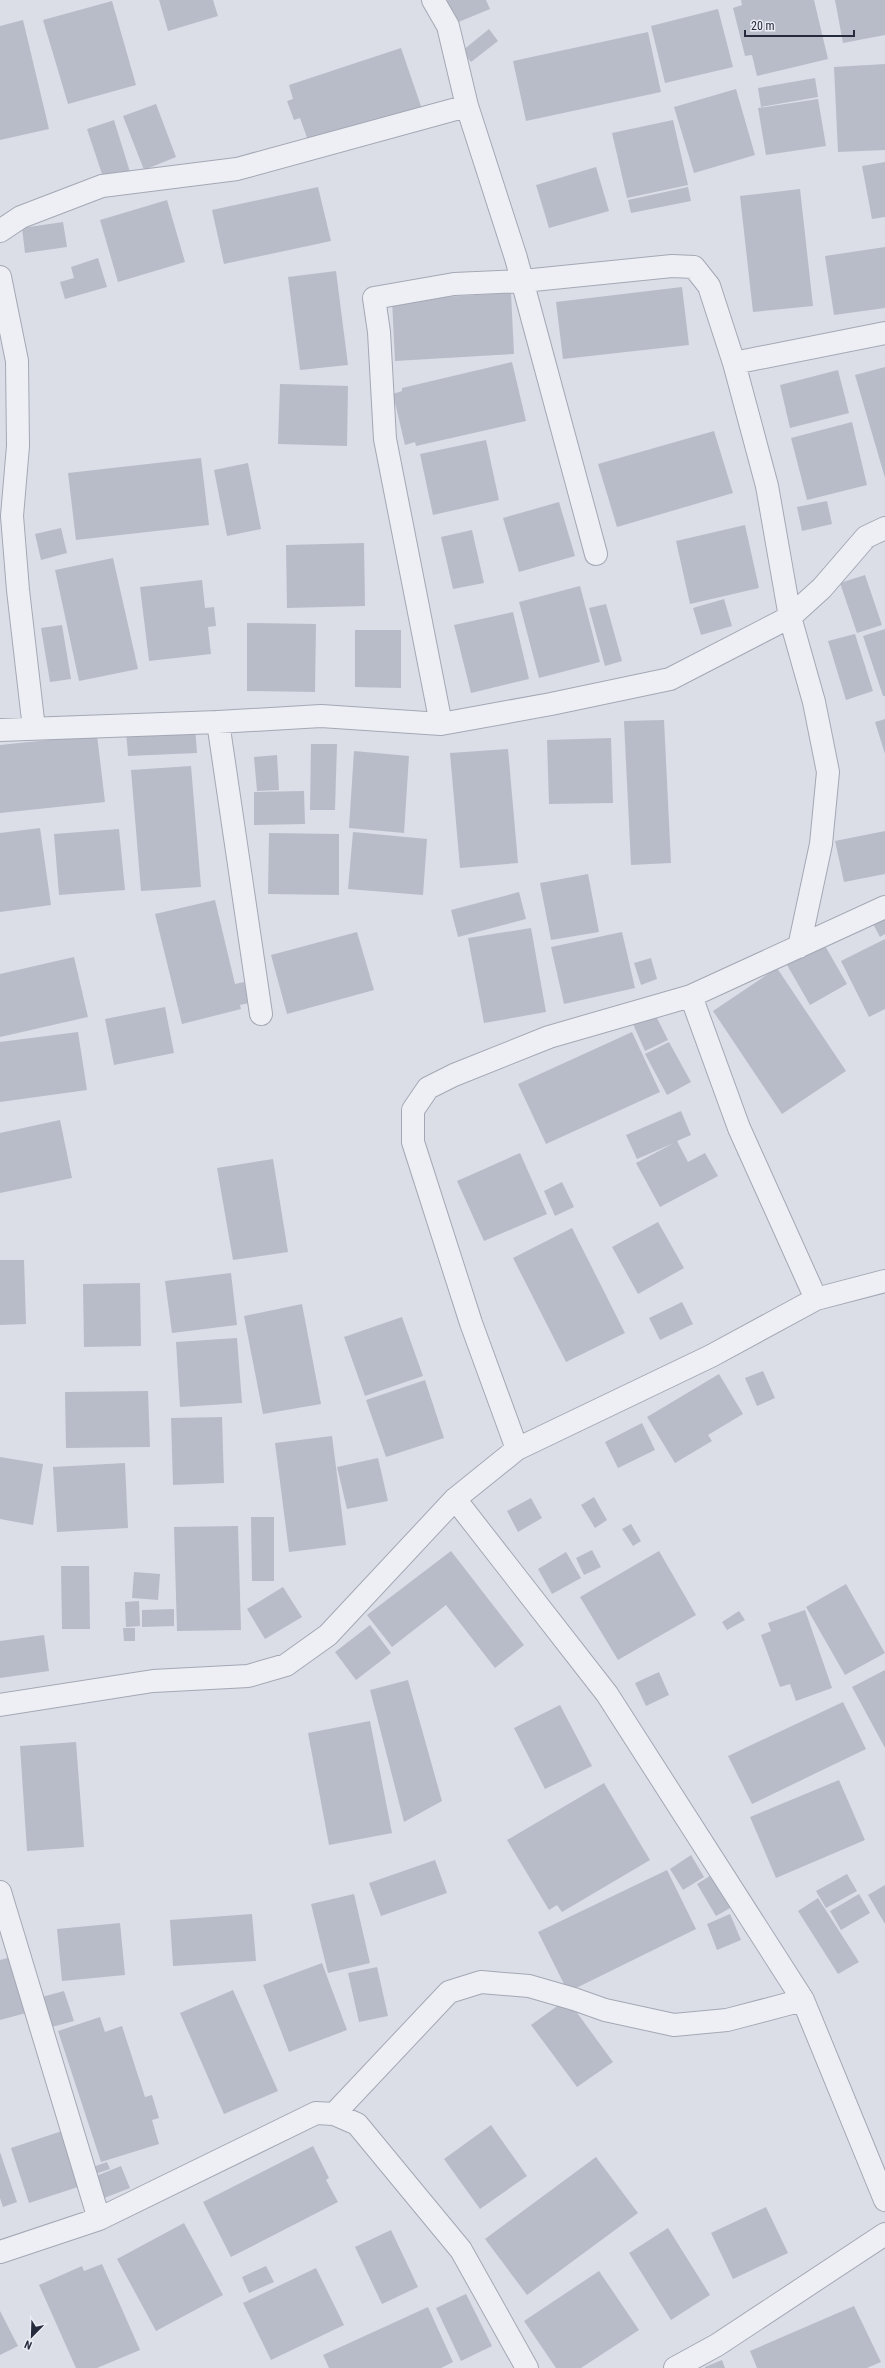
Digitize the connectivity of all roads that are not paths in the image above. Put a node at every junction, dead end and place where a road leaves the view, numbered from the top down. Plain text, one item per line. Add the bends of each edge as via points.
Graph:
1 (433, 0) edge
2 (467, 106) junction
3 (0, 231) edge
4 (0, 277) edge
5 (523, 281) junction
6 (885, 333) edge
7 (734, 363) junction
8 (885, 528) edge
9 (596, 554) dead end
10 (790, 617) junction
11 (218, 722) junction
12 (441, 724) junction
13 (34, 729) junction
14 (0, 730) edge
15 (885, 907) edge
16 (799, 947) junction
17 (691, 996) junction
18 (261, 1014) dead end
19 (885, 1281) edge
20 (816, 1299) junction
21 (517, 1449) junction
22 (455, 1499) junction
23 (0, 1705) edge
24 (0, 1892) edge
25 (803, 2000) junction
26 (334, 2114) junction
27 (885, 2200) edge
28 (99, 2219) junction
29 (885, 2234) edge
30 (0, 2252) edge
31 (527, 2368) edge
32 (675, 2368) edge

1 - 2 street via 448,26
2 - 3 street via 237,169 102,186 21,218
2 - 5 street
4 - 13 street via 17,361 18,446 12,516
5 - 7 street via 672,266 694,267 709,286
5 - 9 street
5 - 12 street via 454,284 374,298 379,332 385,439
6 - 7 street
7 - 10 street via 767,486
8 - 10 street via 866,537 822,588
10 - 12 street via 670,679
10 - 16 street via 814,702 828,772 821,844
11 - 12 street via 321,716
11 - 13 street
11 - 18 street
13 - 14 street
15 - 16 street
16 - 17 street
17 - 20 street via 739,1128
17 - 21 street via 549,1037 454,1075 428,1088 413,1110 413,1142 438,1224
19 - 20 street
20 - 21 street via 711,1356
21 - 22 street
22 - 23 street via 328,1635 286,1665 248,1676 153,1680
22 - 25 street via 607,1694
24 - 28 street
25 - 26 street via 727,2020 674,2024 605,2010 574,1998 529,1986 481,1982 449,1992
25 - 27 street
26 - 28 street via 316,2113
26 - 31 street via 357,2124 461,2250
28 - 30 street
29 - 32 street via 718,2345

